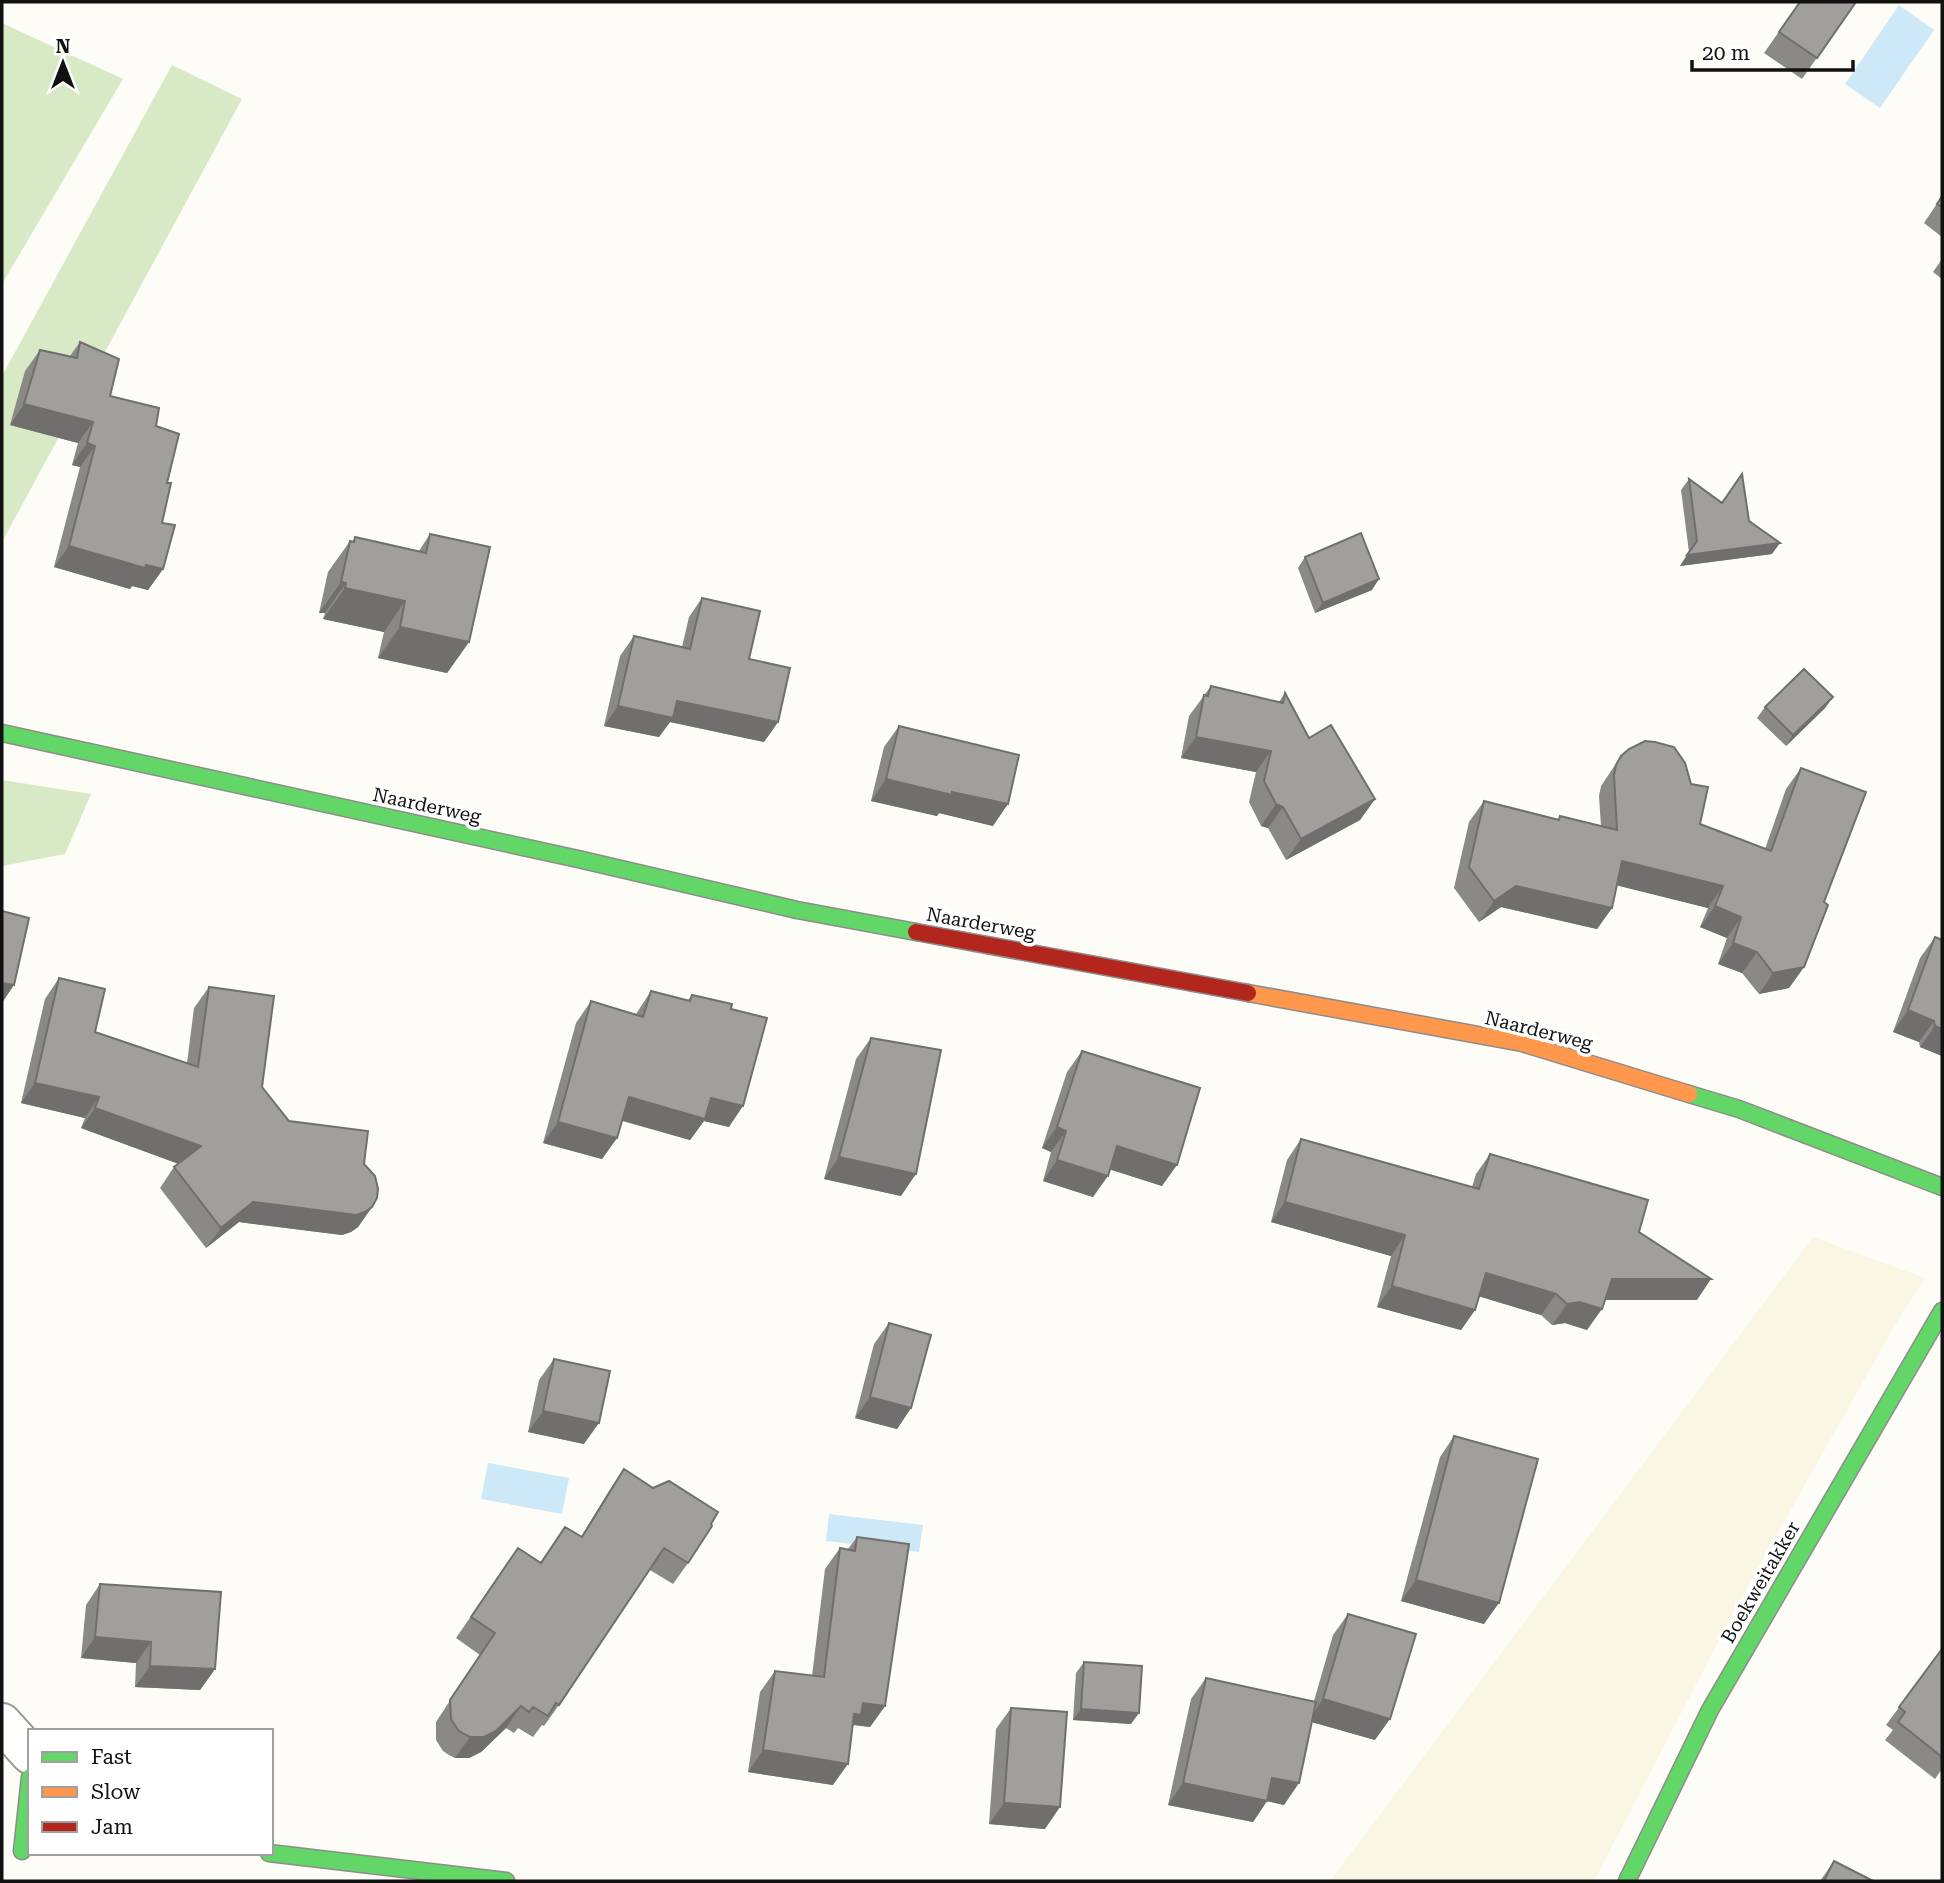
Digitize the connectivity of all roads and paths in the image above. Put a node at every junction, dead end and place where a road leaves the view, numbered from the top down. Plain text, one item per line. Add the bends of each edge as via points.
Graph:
1 (2, 733) edge
2 (1942, 1187) edge
3 (1942, 1311) edge
4 (2, 1723) edge
5 (28, 1752) edge
6 (28, 1789) edge
7 (18, 1851) edge
8 (273, 1853) edge
9 (506, 1881) edge
10 (1627, 1881) edge

1 - 2 main road, Naarderweg via 797,910 1522,1043 1739,1109
3 - 10 main road, Boekweitakker via 1710,1710
4 - 5 street
6 - 7 main road
8 - 9 main road

